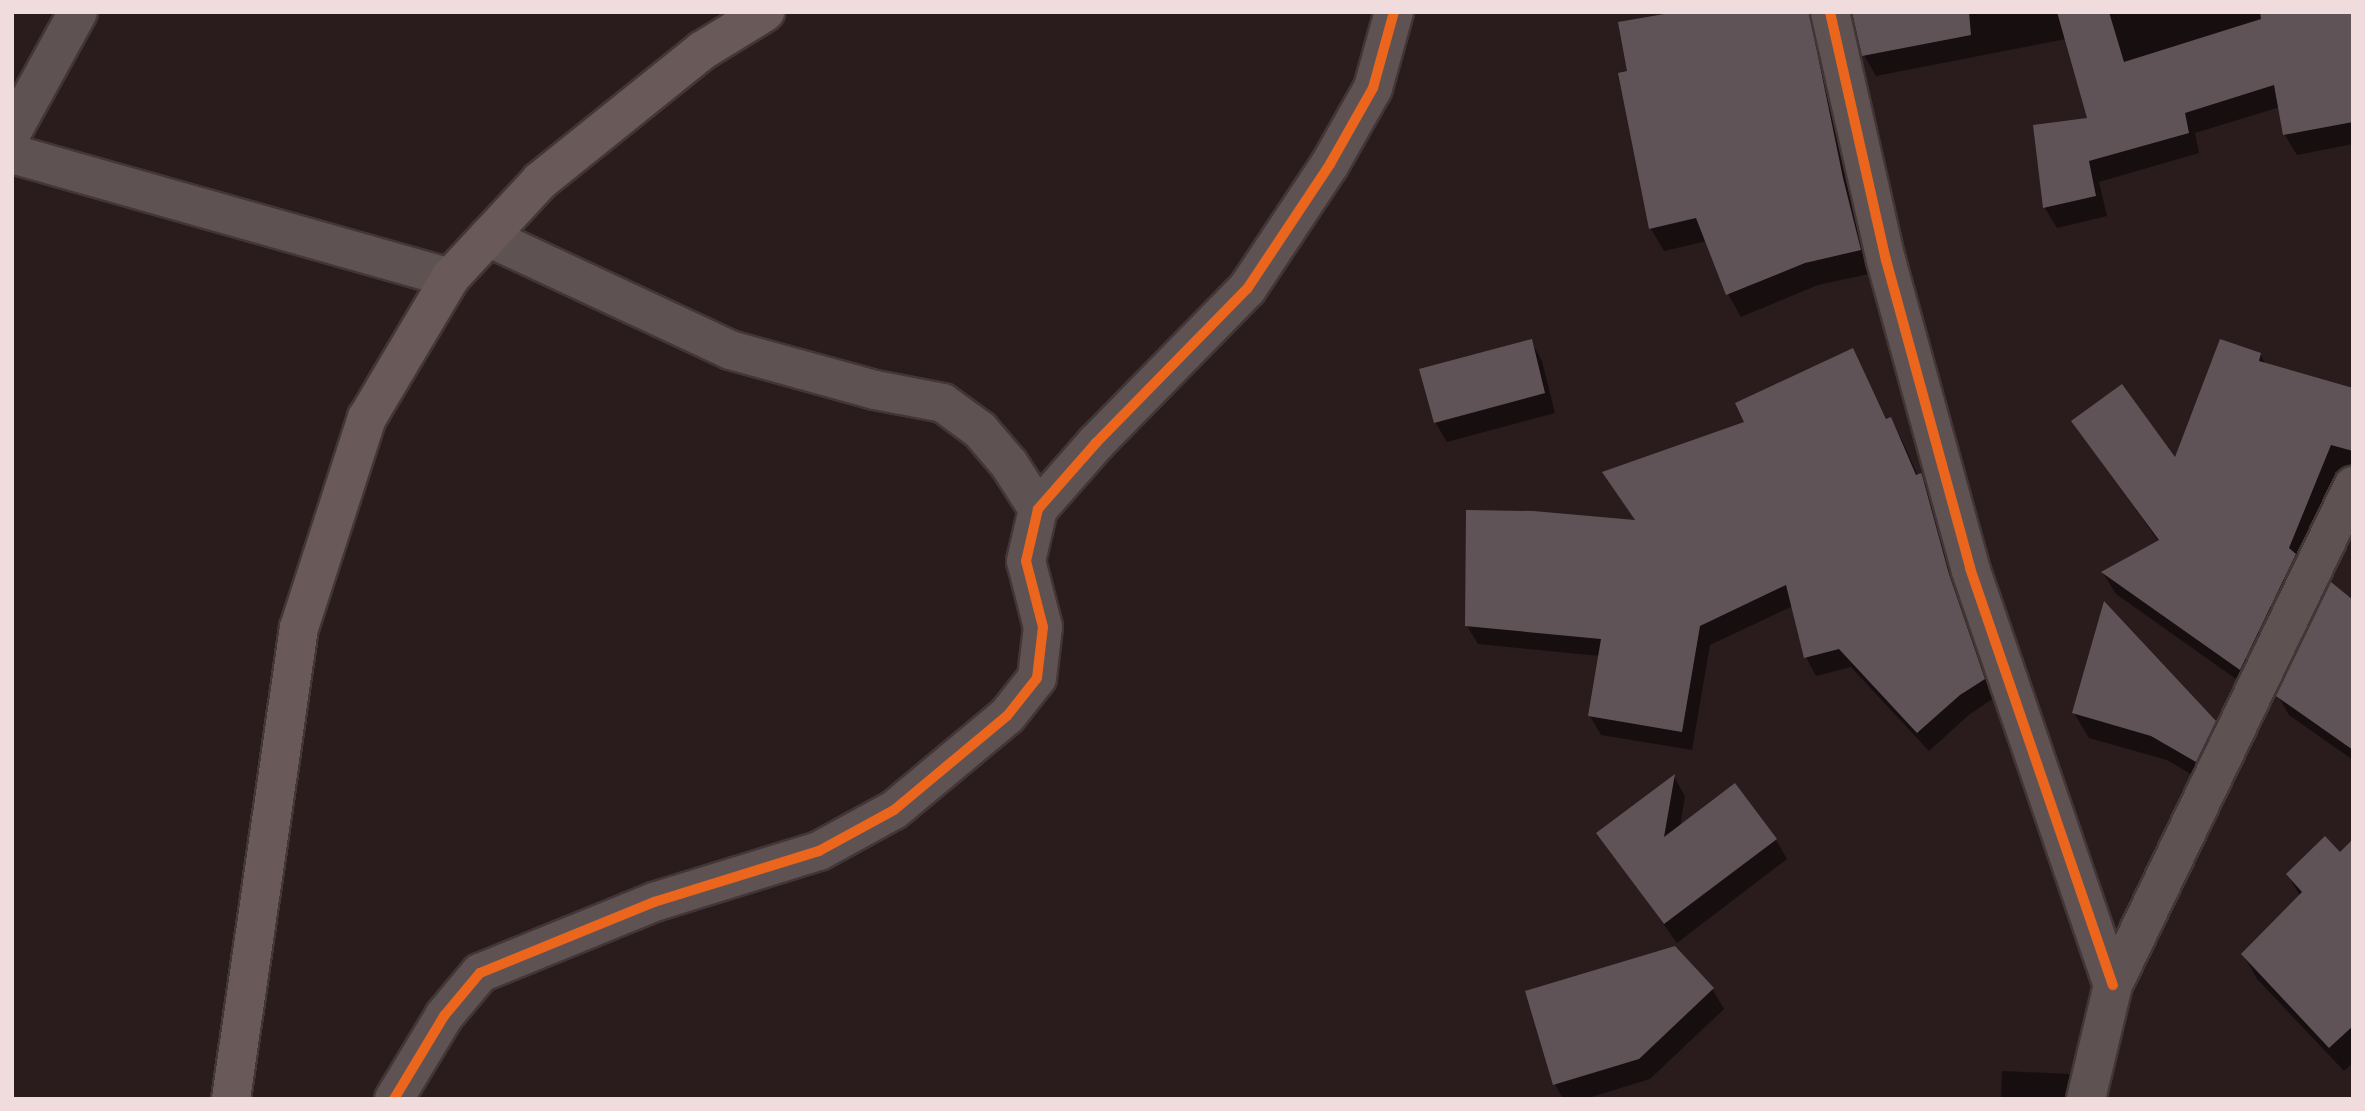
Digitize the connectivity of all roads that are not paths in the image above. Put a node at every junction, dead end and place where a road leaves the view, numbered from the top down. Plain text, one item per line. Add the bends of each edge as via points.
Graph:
1 (78, 12) edge
2 (765, 12) edge
3 (1394, 12) edge
4 (1830, 12) edge
5 (12, 132) edge
6 (12, 154) edge
7 (488, 237) junction
8 (450, 278) junction
9 (2353, 486) edge
10 (1038, 509) junction
11 (2113, 985) junction
12 (230, 1099) edge
13 (394, 1099) edge
14 (2086, 1099) edge

1 - 5 street
2 - 7 main road via 703,50 540,181
3 - 10 street via 1373,88 1330,164 1247,289
4 - 11 street via 1886,260 1970,568
6 - 8 street
7 - 8 main road
7 - 10 street via 730,350 875,390 943,403 980,430
8 - 12 main road via 367,418 299,628
9 - 11 street
10 - 13 street via 1026,561 1043,627 1037,678 1007,716 894,810 819,851 654,902 480,973 444,1016
11 - 14 street

